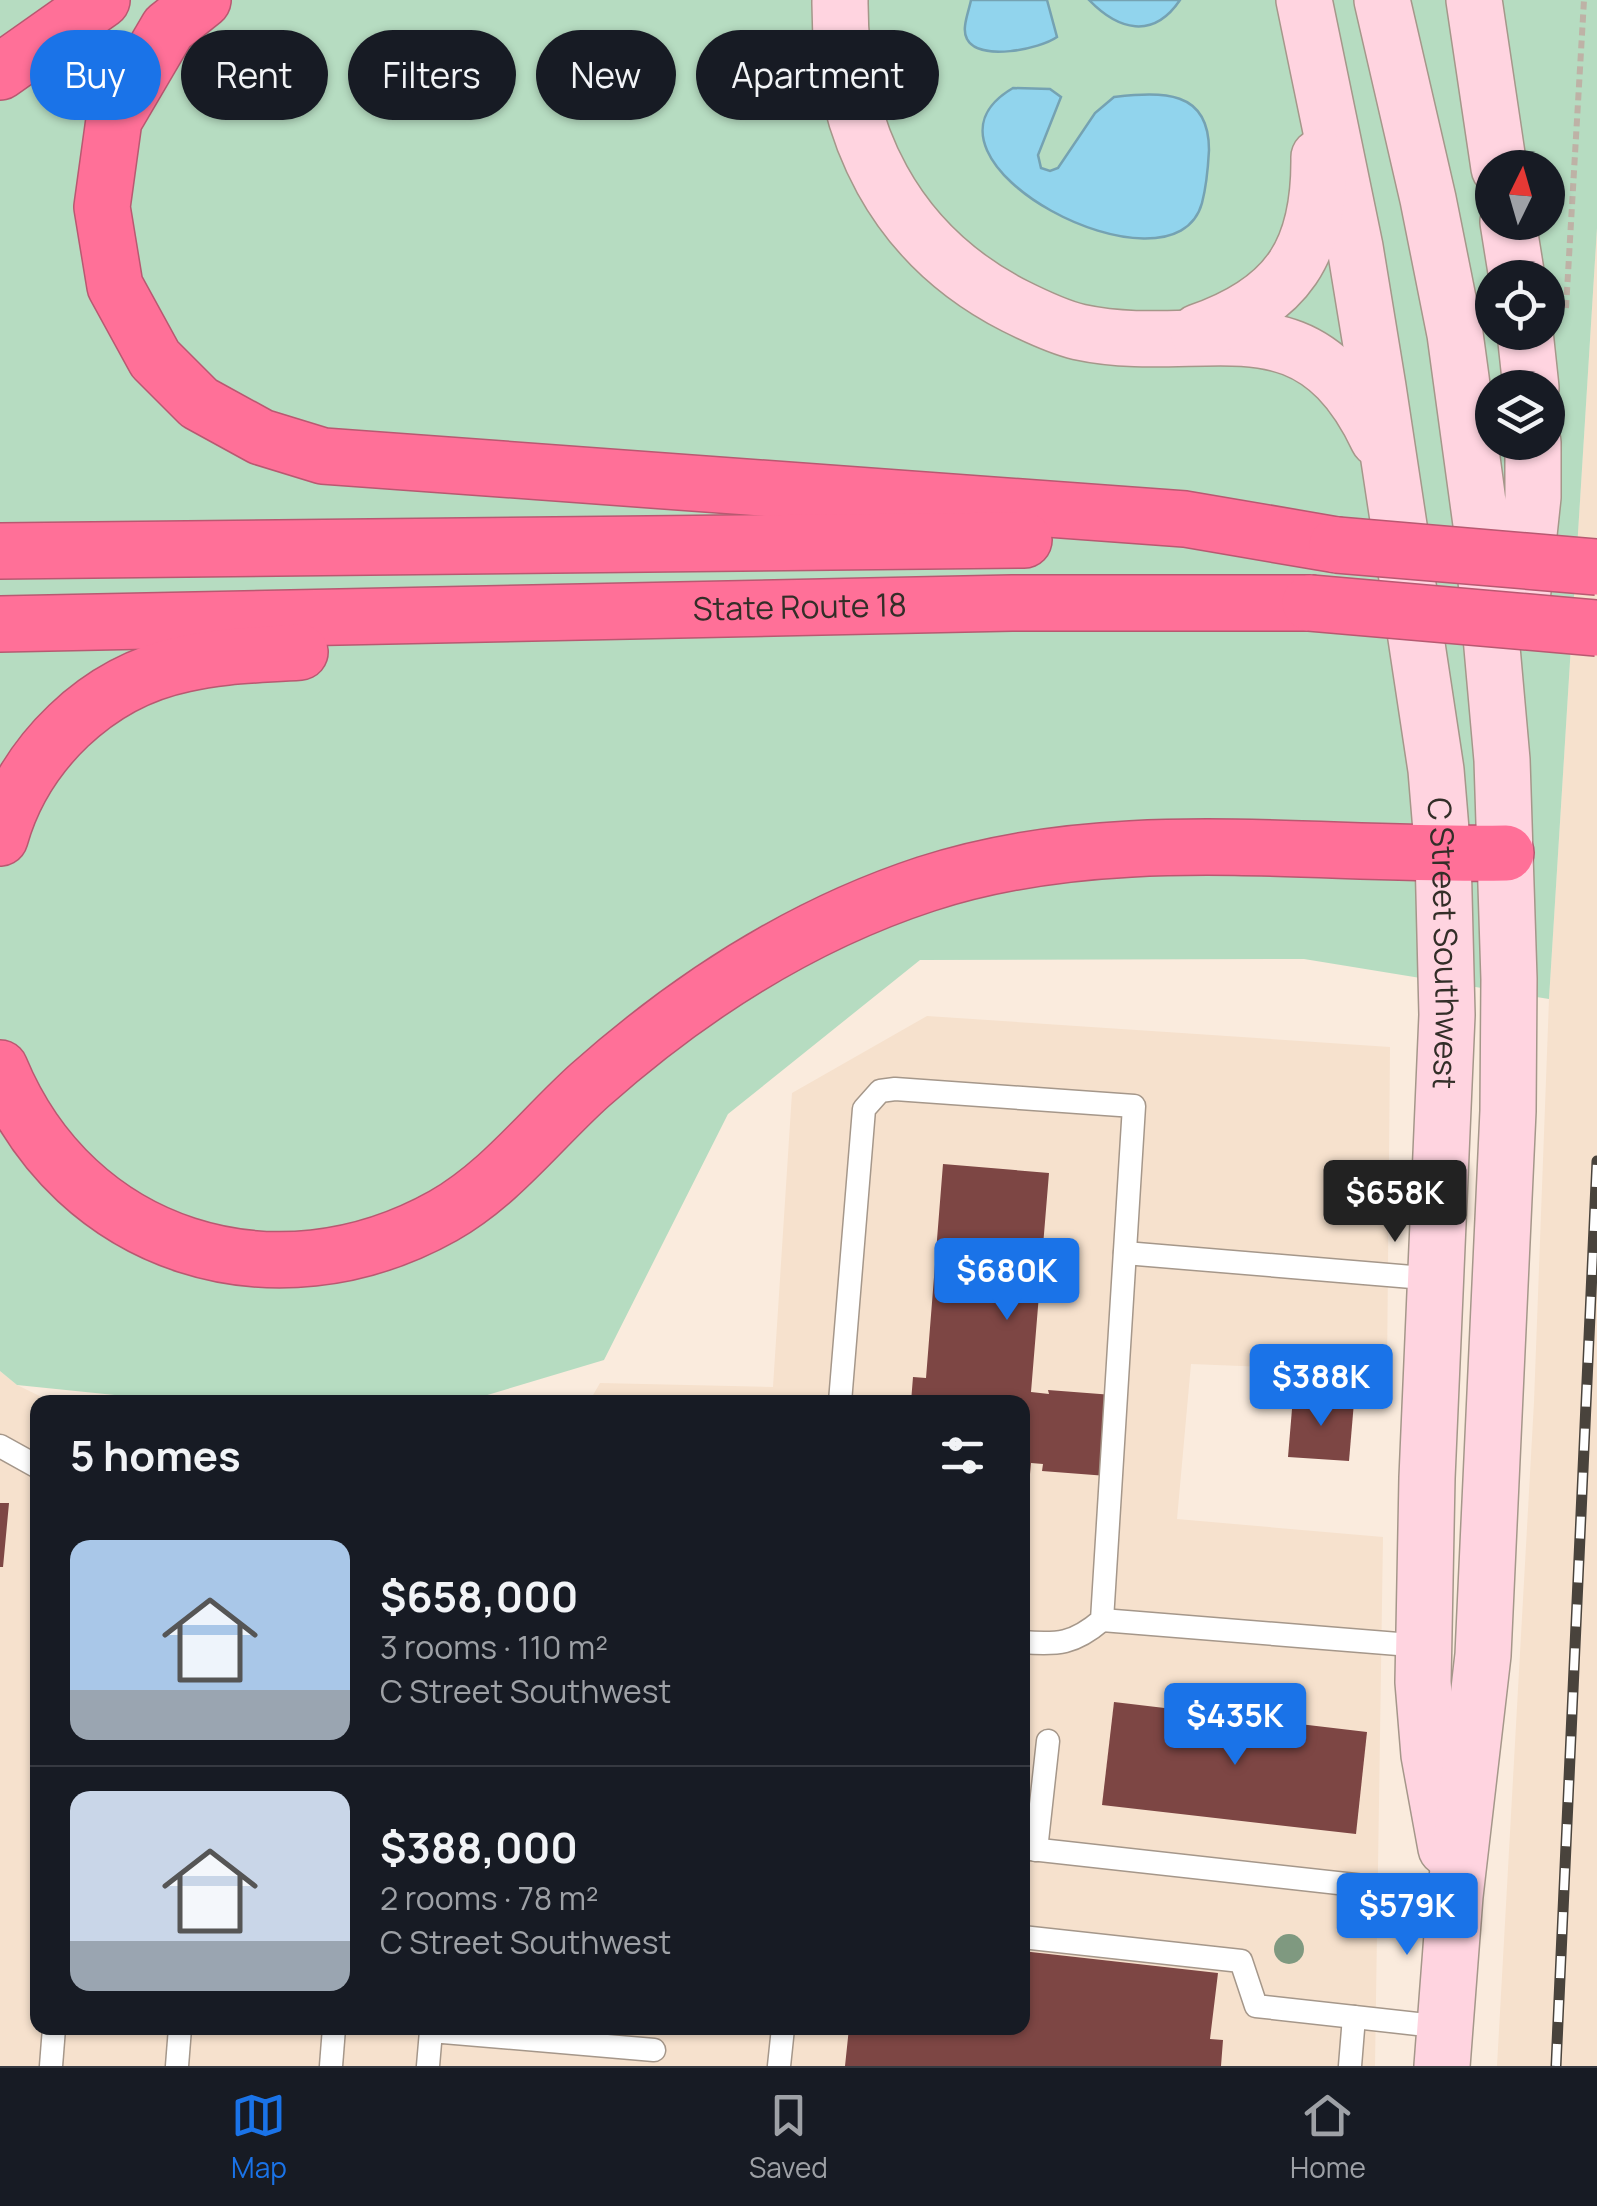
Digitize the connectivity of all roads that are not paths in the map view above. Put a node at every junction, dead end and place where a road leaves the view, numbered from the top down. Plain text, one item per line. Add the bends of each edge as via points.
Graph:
1 (102, 0) edge
2 (203, 0) edge
3 (840, 0) edge
4 (1304, 0) edge
5 (1382, 0) edge
6 (1474, 0) edge
7 (1319, 63) junction
8 (0, 72) edge
9 (1497, 150) edge
10 (1181, 337) junction
11 (1533, 460) edge
12 (1389, 463) junction
13 (1337, 545) junction
14 (0, 550) edge
15 (1597, 567) edge
16 (556, 612) junction
17 (0, 624) edge
18 (1597, 628) edge
19 (1502, 760) junction
20 (0, 838) edge
21 (1506, 853) junction
22 (1443, 854) junction
23 (0, 1068) edge
24 (1125, 1253) junction
25 (1436, 1279) junction
26 (841, 1395) edge
27 (0, 1446) edge
28 (30, 1462) edge
29 (1102, 1620) junction
30 (1030, 1643) edge
31 (1423, 1646) junction
32 (1048, 1741) dead end
33 (1030, 1843) edge
34 (1030, 1849) edge
35 (1455, 1896) junction
36 (1030, 1938) edge
37 (1354, 2017) junction
38 (53, 2035) edge
39 (179, 2035) edge
40 (333, 2035) edge
41 (431, 2035) edge
42 (478, 2035) edge
43 (782, 2035) edge
44 (1443, 2046) edge
45 (654, 2050) dead end
46 (51, 2066) edge
47 (177, 2066) edge
48 (330, 2066) edge
49 (428, 2066) edge
50 (779, 2066) edge
51 (1350, 2066) edge

1 - 8 highway
2 - 13 highway via 168,28 114,120 102,207 115,286 155,359 199,403 261,437 323,456 1185,519
3 - 10 main road via 845,79 856,121 874,168 918,234 989,293 1076,332
4 - 7 main road, C Street Southwest
5 - 19 main road, C Street Southwest via 1455,334 1481,524
6 - 9 main road
7 - 10 main road via 1320,180 1316,218 1302,254 1251,310
7 - 12 main road, C Street Southwest
10 - 12 main road via 1252,337 1312,358 1338,376 1363,408
11 - 19 main road
12 - 22 main road, C Street Southwest
13 - 14 highway, State Route 18 via 749,540
13 - 15 highway, State Route 18, bridge
16 - 17 highway, State Route 18
16 - 18 highway, State Route 18, bridge via 1310,604
16 - 20 highway via 388,647 181,664 134,682 73,720 48,747
19 - 21 main road, C Street Southwest
21 - 22 highway
21 - 35 main road, C Street Southwest via 1508,1110 1484,1635
22 - 23 highway via 1170,847 1079,852 925,884 770,953 647,1035 492,1182 446,1215 342,1254 232,1256 180,1243 104,1206 76,1183 22,1111
22 - 25 main road, C Street Southwest via 1446,1015
24 - 25 lane
24 - 26 lane via 1134,1106 880,1091 864,1109
24 - 29 lane
25 - 31 main road, C Street Southwest
27 - 28 lane
29 - 30 lane via 1056,1645
29 - 31 lane
31 - 35 main road, C Street Southwest via 1429,1755
32 - 33 lane
34 - 35 lane
35 - 44 main road, C Street Southwest
36 - 37 lane via 1241,1961 1256,2006
37 - 44 lane
37 - 51 lane
38 - 46 lane
39 - 47 lane
40 - 48 lane
41 - 49 lane
42 - 45 lane
43 - 50 lane

